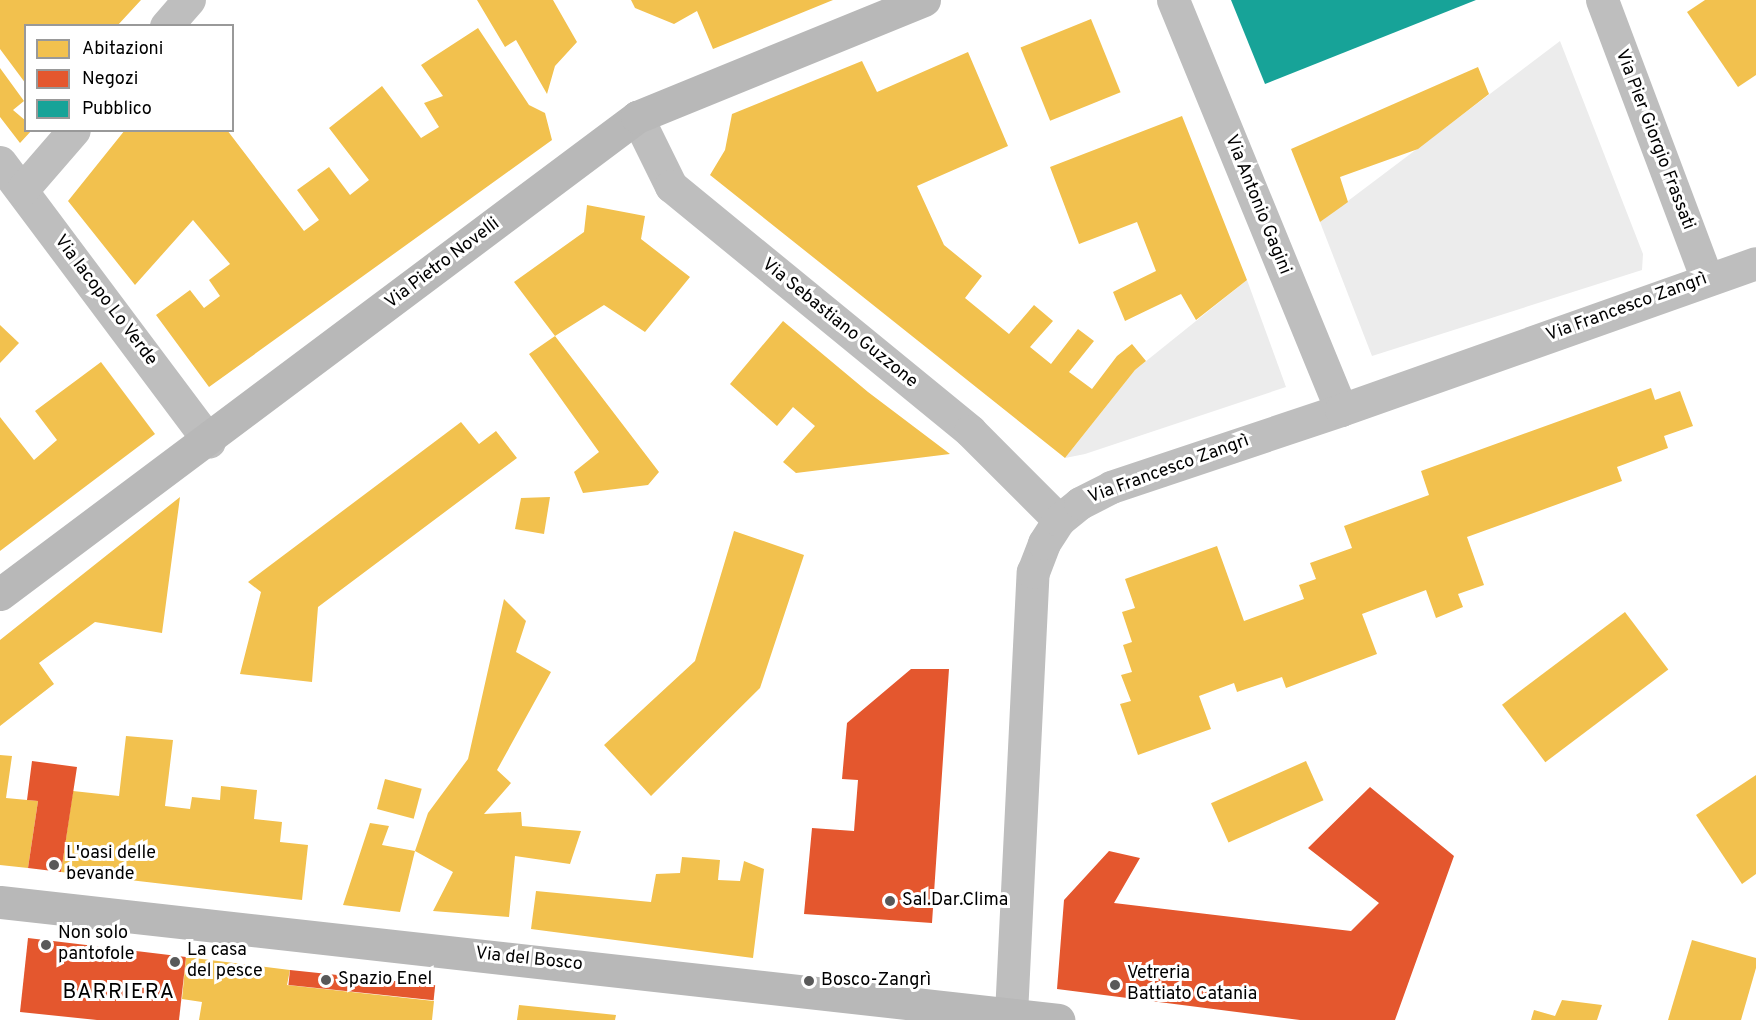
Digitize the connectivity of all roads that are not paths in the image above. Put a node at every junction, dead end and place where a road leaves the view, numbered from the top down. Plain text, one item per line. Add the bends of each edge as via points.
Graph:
1 (189, 0) edge
2 (924, 0) edge
3 (1173, 0) edge
4 (1602, 0) edge
5 (168, 24) edge
6 (637, 117) junction
7 (72, 132) edge
8 (0, 162) edge
9 (22, 190) junction
10 (1756, 263) edge
11 (1707, 280) junction
12 (1341, 410) junction
13 (209, 441) junction
14 (1059, 520) junction
15 (0, 594) edge
16 (0, 902) edge
17 (1011, 1014) junction
18 (1058, 1020) edge

1 - 5 street
2 - 6 main road, Via Pietro Novelli
3 - 12 street, Via Antonio Gagini
4 - 11 street, Via Pier Giorgio Frassati
6 - 13 main road, Via Pietro Novelli
6 - 14 street, Via Sebastiano Guzzone via 671,186 970,431
7 - 9 street
8 - 9 street, Via Iacopo Lo Verde
9 - 13 street, Via Iacopo Lo Verde
10 - 11 street, Via Francesco Zangrì
11 - 12 street, Via Francesco Zangrì
12 - 14 street, Via Francesco Zangrì via 1111,487 1080,503
13 - 15 main road, Via Pietro Novelli
14 - 17 street, Via Francesco Zangrì via 1044,543 1033,572
16 - 17 main road, Via del Bosco
17 - 18 main road, Via del Bosco

